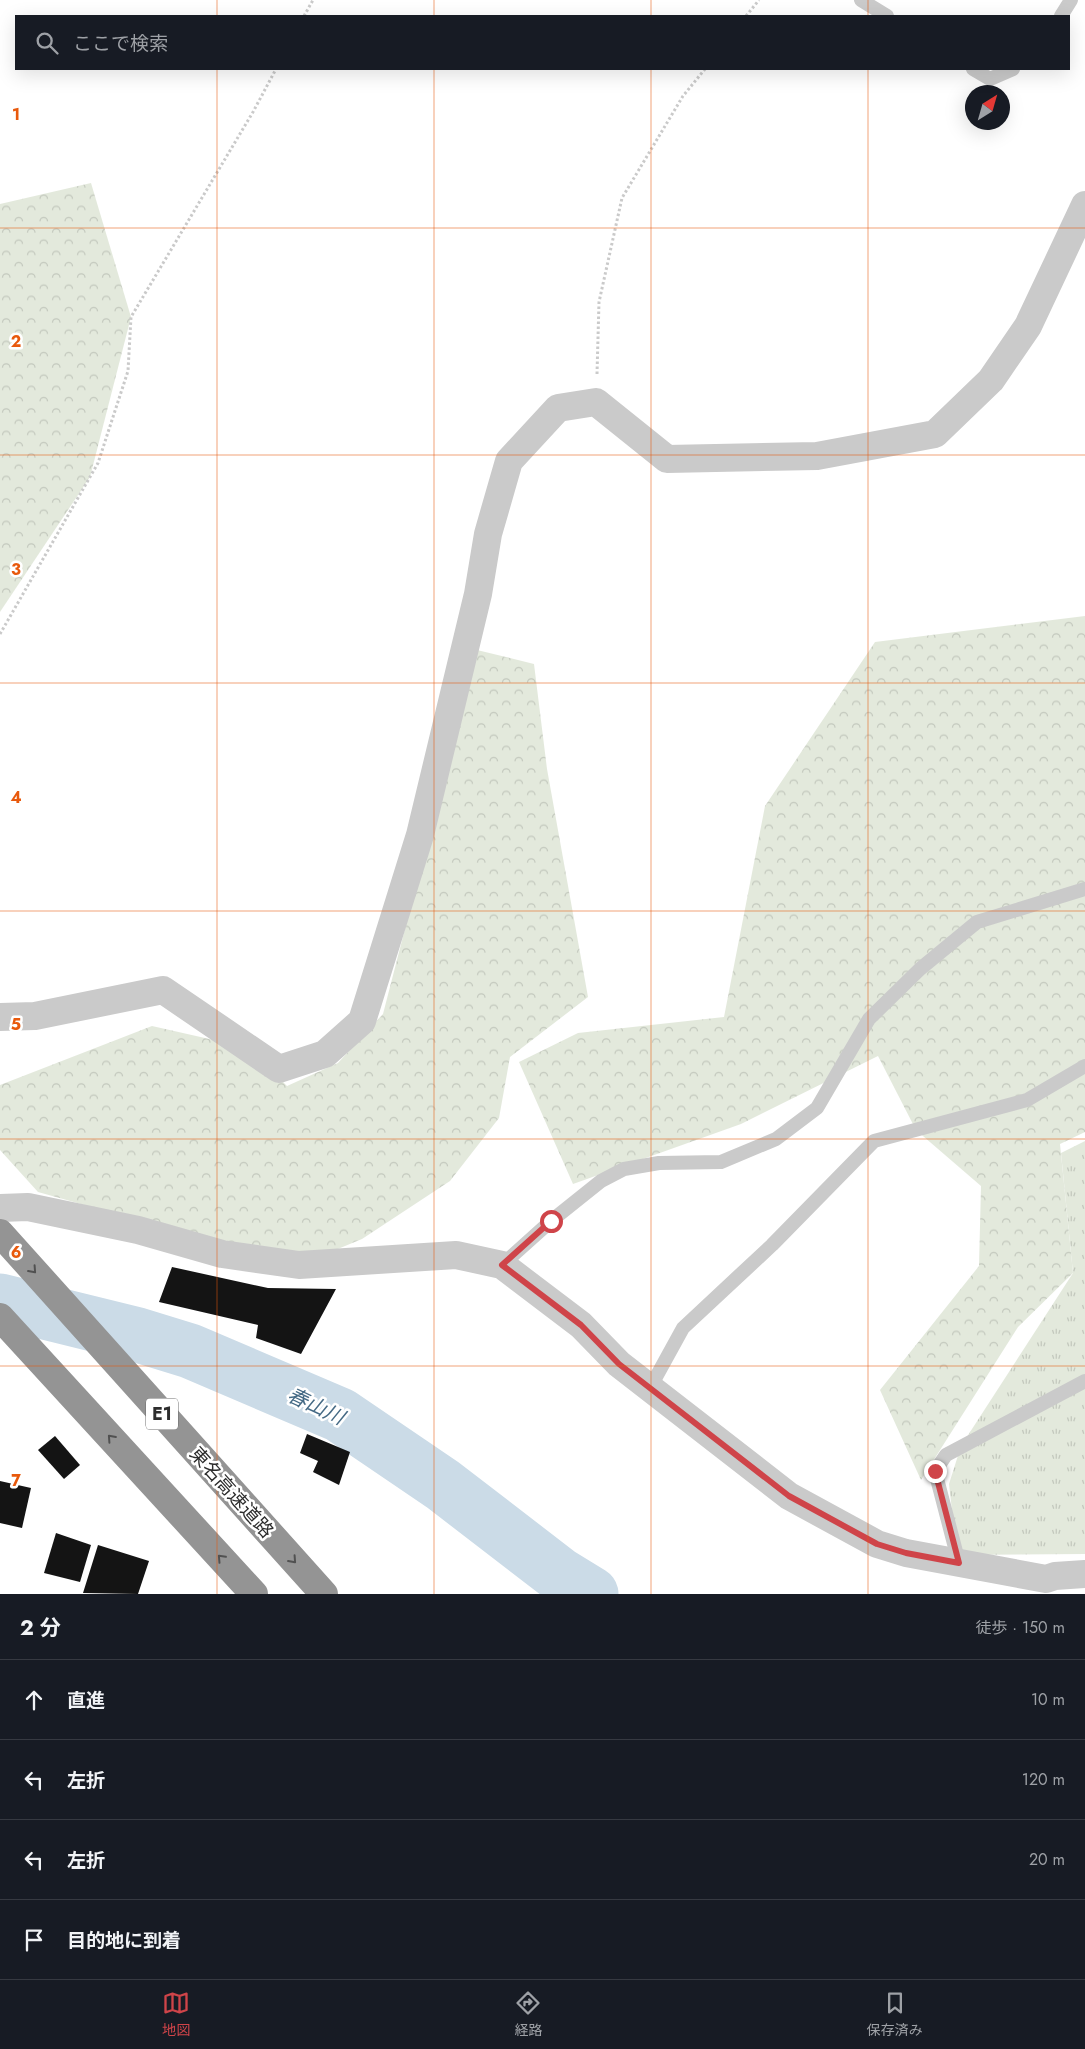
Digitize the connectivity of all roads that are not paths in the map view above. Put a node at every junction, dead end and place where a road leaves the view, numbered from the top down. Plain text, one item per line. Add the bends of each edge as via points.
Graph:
1 (861, 0) edge
2 (1071, 0) edge
3 (885, 15) edge
4 (1062, 15) edge
5 (975, 70) edge
6 (1011, 70) edge
7 (1085, 205) edge
8 (1085, 889) edge
9 (0, 1017) edge
10 (1085, 1066) edge
11 (0, 1208) edge
12 (0, 1233) edge
13 (502, 1265) junction
14 (0, 1317) edge
15 (1085, 1381) edge
16 (650, 1388) junction
17 (959, 1563) junction
18 (1085, 1574) edge
19 (1015, 1585) edge
20 (254, 1594) edge
21 (324, 1594) edge

1 - 3 lane
2 - 4 lane
5 - 6 lane via 990,79
7 - 9 street via 1028,326 990,380 935,434 817,456 667,459 596,402 558,408 509,461 488,534 478,594 420,835 362,1021 325,1054 279,1069 163,990 35,1016
8 - 13 lane via 977,922 920,969 870,1019 817,1108 776,1139 721,1162 658,1163 624,1169 601,1181
10 - 16 lane via 1027,1100 874,1141 772,1245 683,1328
11 - 13 street via 28,1207 138,1230 222,1254 299,1265 456,1255
12 -> 21 highway, 東名高速道路 / E1
13 - 16 street via 581,1325 619,1364
20 -> 14 highway
15 - 17 lane via 946,1454 935,1471
16 - 17 street via 789,1496 877,1544
17 - 19 street
18 - 19 street via 1055,1576

